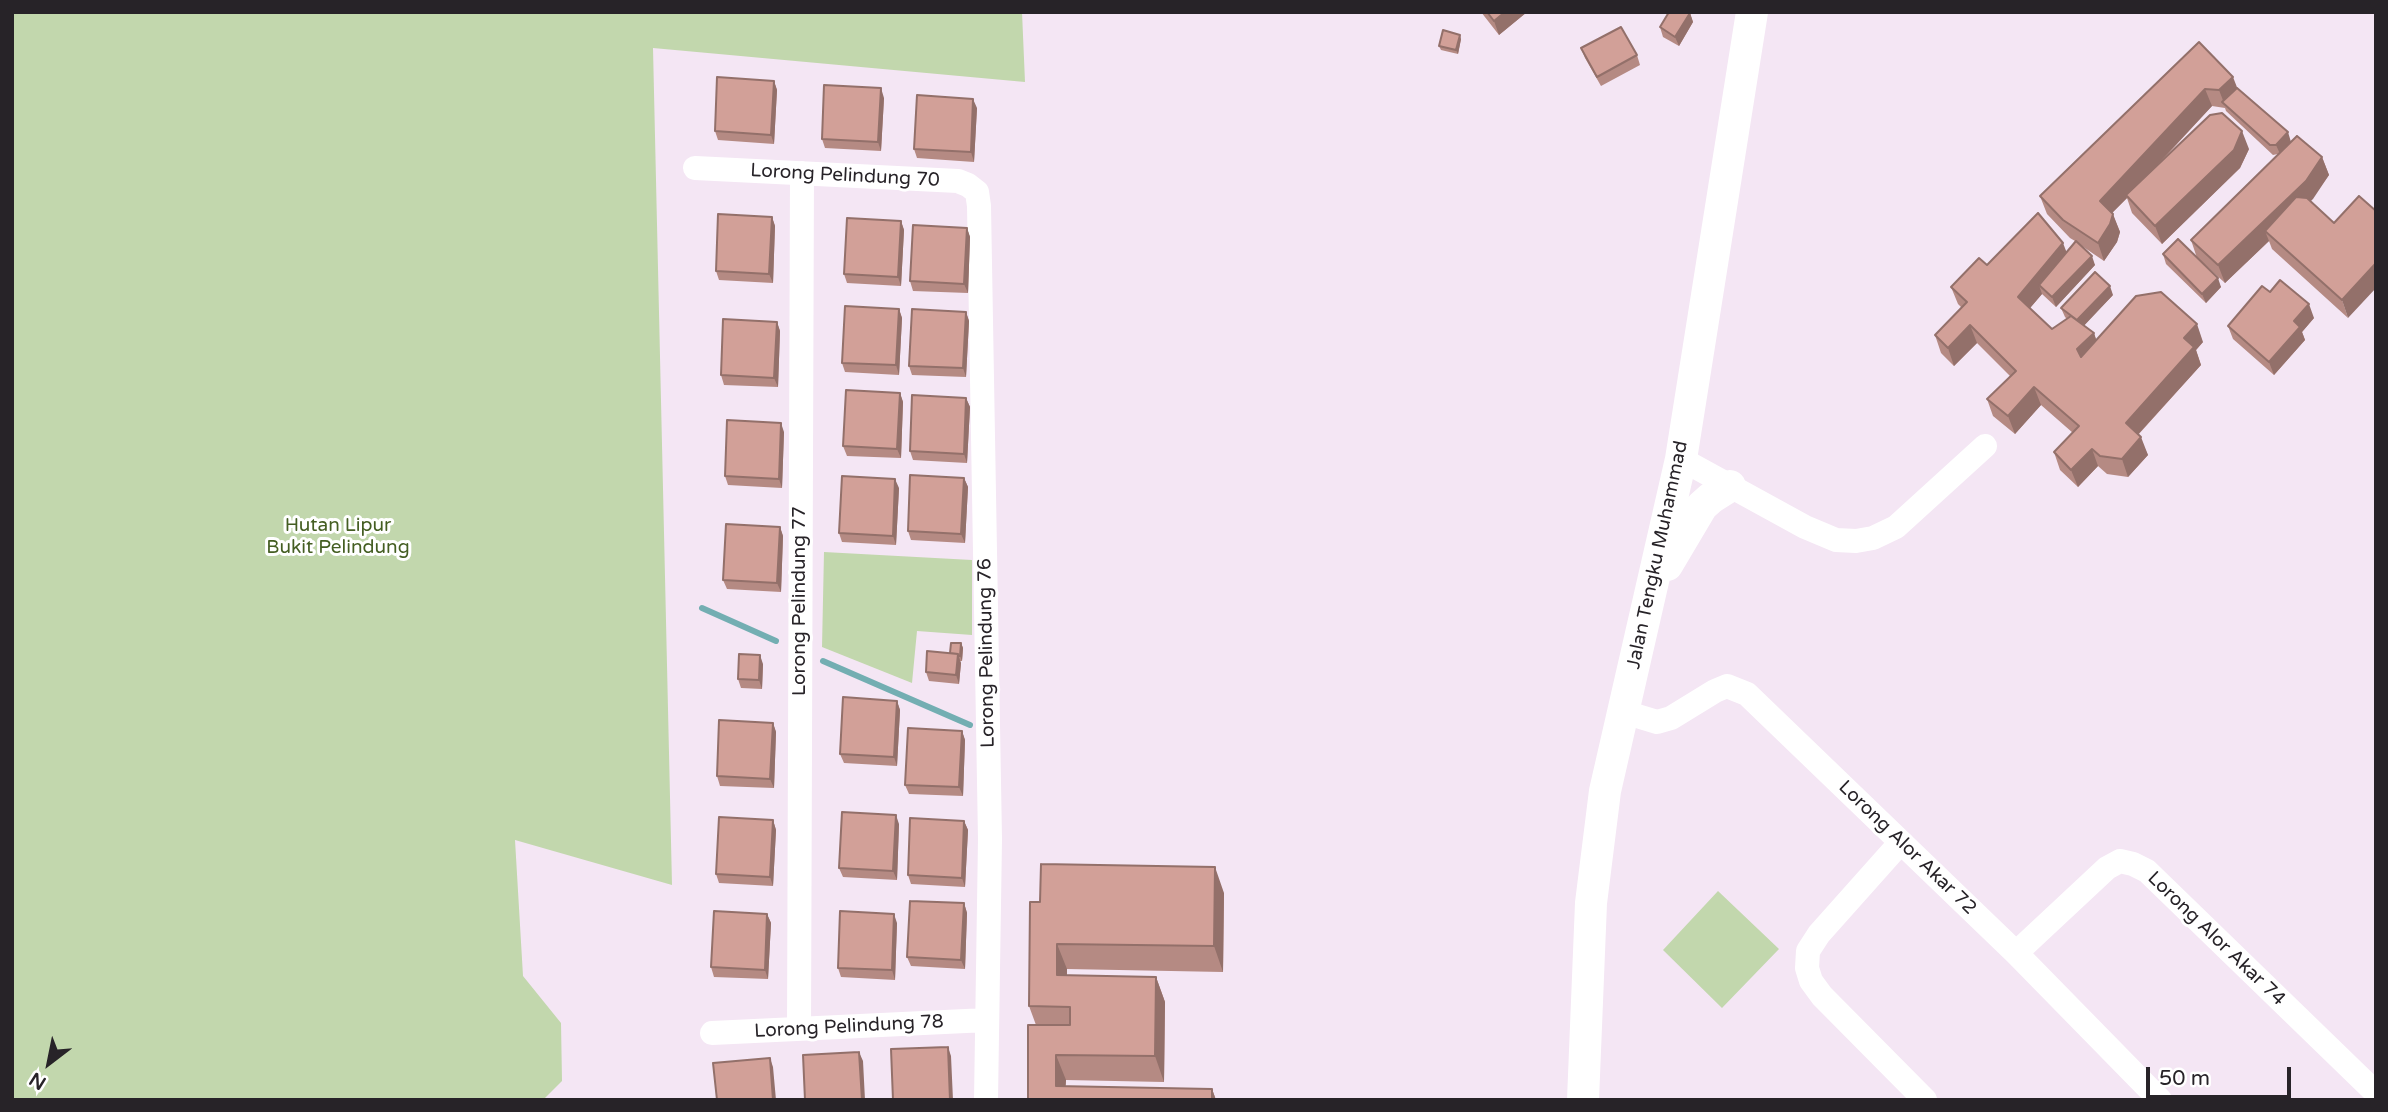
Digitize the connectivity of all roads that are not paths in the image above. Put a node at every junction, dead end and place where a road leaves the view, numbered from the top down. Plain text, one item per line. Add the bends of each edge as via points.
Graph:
1 (1752, 12) edge
2 (695, 168) dead end
3 (802, 173) junction
4 (979, 206) joint
5 (1985, 446) dead end
6 (1681, 459) junction
7 (1730, 486) junction
8 (1652, 592) junction
9 (1624, 712) junction
10 (1901, 842) junction
11 (2017, 953) junction
12 (987, 1020) junction
13 (799, 1029) junction
14 (712, 1034) dead end
15 (2376, 1093) edge
16 (986, 1100) edge
17 (1583, 1100) edge
18 (1925, 1100) edge
19 (2160, 1100) edge

1 - 6 main road, Jalan Tengku Muhammad
2 - 3 street, Lorong Pelindung 70
3 - 4 street, Lorong Pelindung 70 via 958,181 977,192
3 - 13 street, Lorong Pelindung 77
4 - 12 street, Lorong Pelindung 76 via 989,839
5 - 7 street via 1896,527 1856,541 1836,540 1805,527
6 - 7 street
6 - 8 main road, Jalan Tengku Muhammad
7 - 8 main road via 1702,506
8 - 9 main road, Jalan Tengku Muhammad
9 - 10 street, Lorong Alor Akar 72 via 1657,722 1727,686 1737,689
9 - 17 main road, Jalan Tengku Muhammad via 1605,791 1591,903
10 - 11 street, Lorong Alor Akar 72
10 - 18 street via 1819,934 1808,951 1807,968 1822,996
11 - 15 street, Lorong Alor Akar 74 via 2106,869 2120,861 2133,864 2147,871
11 - 19 street, Lorong Alor Akar 72
12 - 13 street, Lorong Pelindung 78
12 - 16 street, Lorong Pelindung 76
13 - 14 street, Lorong Pelindung 78

